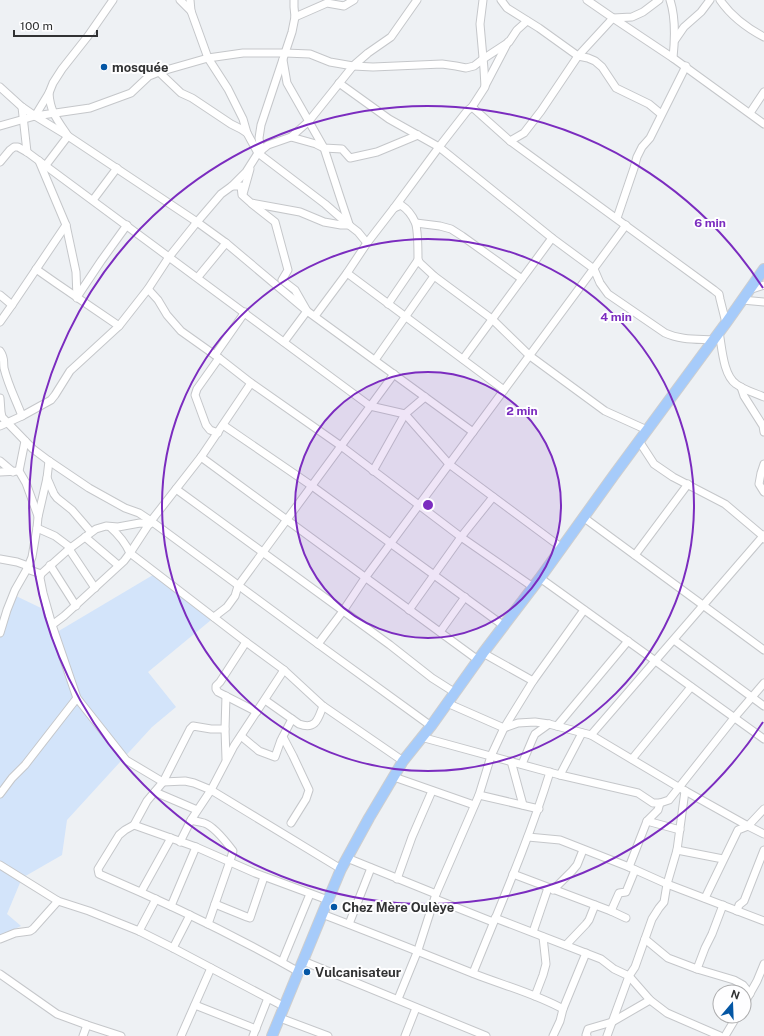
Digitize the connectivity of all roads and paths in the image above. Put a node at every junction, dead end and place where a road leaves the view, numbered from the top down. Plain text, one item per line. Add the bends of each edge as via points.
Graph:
1 (113, 0) edge
2 (180, 0) edge
3 (190, 0) edge
4 (294, 0) edge
5 (354, 0) edge
6 (417, 0) edge
7 (483, 0) edge
8 (500, 0) edge
9 (587, 0) edge
10 (659, 0) edge
11 (670, 0) edge
12 (710, 0) edge
13 (720, 0) edge
14 (191, 11) junction
15 (295, 17) junction
16 (613, 18) junction
17 (527, 21) junction
18 (764, 37) edge
19 (674, 40) junction
20 (508, 42) junction
21 (284, 56) junction
22 (578, 56) junction
23 (208, 58) junction
24 (673, 58) junction
25 (483, 59) junction
26 (353, 66) junction
27 (686, 66) junction
28 (159, 72) junction
29 (339, 83) junction
30 (0, 87) edge
31 (485, 87) junction
32 (764, 92) edge
33 (49, 93) junction
34 (22, 106) junction
35 (472, 107) junction
36 (53, 113) junction
37 (750, 113) junction
38 (661, 114) junction
39 (35, 116) junction
40 (24, 120) junction
41 (308, 121) junction
42 (764, 124) edge
43 (0, 126) edge
44 (246, 133) junction
45 (418, 135) junction
46 (68, 136) junction
47 (291, 136) junction
48 (26, 139) junction
49 (510, 141) junction
50 (18, 147) junction
51 (439, 147) junction
52 (324, 148) junction
53 (27, 152) junction
54 (260, 152) junction
55 (38, 160) junction
56 (0, 162) edge
57 (253, 162) junction
58 (46, 165) junction
59 (117, 168) junction
60 (232, 186) junction
61 (93, 200) junction
62 (250, 203) junction
63 (394, 208) junction
64 (617, 218) junction
65 (197, 222) junction
66 (416, 223) junction
67 (66, 225) junction
68 (128, 225) junction
69 (349, 225) junction
70 (626, 225) junction
71 (552, 238) junction
72 (226, 243) junction
73 (367, 243) junction
74 (169, 257) junction
75 (418, 260) junction
76 (36, 269) junction
77 (594, 269) junction
78 (764, 269) edge
79 (347, 273) junction
80 (434, 276) junction
81 (198, 277) junction
82 (522, 279) junction
83 (764, 285) edge
84 (148, 289) junction
85 (749, 290) junction
86 (0, 295) edge
87 (77, 298) junction
88 (742, 300) junction
89 (764, 302) edge
90 (388, 304) junction
91 (12, 305) junction
92 (307, 310) junction
93 (245, 312) junction
94 (315, 316) junction
95 (406, 317) junction
96 (492, 319) junction
97 (0, 322) edge
98 (726, 323) junction
99 (119, 326) junction
100 (716, 336) junction
101 (284, 342) junction
102 (0, 350) edge
103 (217, 356) junction
104 (530, 356) junction
105 (462, 359) junction
106 (375, 360) junction
107 (394, 374) junction
108 (251, 383) junction
109 (741, 387) junction
110 (504, 390) junction
111 (425, 397) junction
112 (764, 397) edge
113 (0, 398) edge
114 (370, 406) junction
115 (406, 414) junction
116 (22, 416) junction
117 (7, 423) junction
118 (223, 425) junction
119 (0, 426) edge
120 (647, 430) junction
121 (473, 432) junction
122 (764, 432) edge
123 (218, 433) junction
124 (25, 441) junction
125 (639, 441) junction
126 (341, 446) junction
127 (201, 457) junction
128 (0, 461) edge
129 (49, 461) junction
130 (449, 464) junction
131 (764, 464) edge
132 (16, 471) junction
133 (373, 471) junction
134 (0, 472) edge
135 (47, 478) junction
136 (688, 484) junction
137 (312, 486) junction
138 (176, 489) junction
139 (764, 492) edge
140 (493, 497) junction
141 (420, 506) junction
142 (38, 517) junction
143 (583, 517) junction
144 (287, 520) junction
145 (151, 522) junction
146 (110, 527) junction
147 (37, 528) junction
148 (91, 532) junction
149 (85, 537) junction
150 (461, 537) junction
151 (764, 537) edge
152 (391, 543) junction
153 (70, 548) junction
154 (562, 548) junction
155 (130, 553) junction
156 (263, 553) junction
157 (636, 555) junction
158 (0, 559) edge
159 (50, 565) junction
160 (118, 565) junction
161 (28, 568) junction
162 (40, 574) junction
163 (434, 575) junction
164 (366, 578) junction
165 (540, 578) junction
166 (238, 586) junction
167 (533, 587) junction
168 (95, 588) junction
169 (465, 597) junction
170 (703, 605) junction
171 (76, 606) junction
172 (409, 610) junction
173 (584, 610) junction
174 (344, 611) junction
175 (214, 617) junction
176 (52, 625) junction
177 (504, 626) junction
178 (440, 632) junction
179 (0, 633) edge
180 (674, 640) junction
181 (628, 641) junction
182 (246, 642) junction
183 (318, 644) junction
184 (764, 650) edge
185 (480, 656) junction
186 (655, 661) junction
187 (284, 670) junction
188 (533, 682) junction
189 (764, 682) edge
190 (691, 687) junction
191 (454, 692) junction
192 (226, 696) junction
193 (752, 697) junction
194 (77, 698) junction
195 (265, 700) junction
196 (447, 703) junction
197 (323, 706) junction
198 (764, 706) edge
199 (257, 712) junction
200 (734, 718) junction
201 (292, 719) junction
202 (549, 724) junction
203 (431, 726) junction
204 (557, 726) junction
205 (504, 728) junction
206 (225, 729) junction
207 (582, 733) junction
208 (591, 735) junction
209 (241, 736) junction
210 (283, 737) junction
211 (421, 737) junction
212 (764, 739) edge
213 (491, 756) junction
214 (632, 759) junction
215 (226, 761) junction
216 (403, 761) junction
217 (511, 761) junction
218 (522, 764) junction
219 (550, 772) junction
220 (560, 775) junction
221 (394, 777) junction
222 (163, 782) junction
223 (683, 789) junction
224 (211, 790) junction
225 (432, 791) junction
226 (155, 792) junction
227 (0, 794) edge
228 (479, 795) junction
229 (660, 803) junction
230 (474, 805) junction
231 (524, 805) junction
232 (539, 809) junction
233 (764, 809) edge
234 (197, 810) junction
235 (191, 820) junction
236 (647, 821) junction
237 (291, 824) dead end
238 (134, 825) junction
239 (748, 826) junction
240 (680, 830) junction
241 (764, 834) edge
242 (528, 837) junction
243 (171, 838) junction
244 (180, 842) junction
245 (196, 847) junction
246 (584, 850) junction
247 (677, 850) junction
248 (764, 850) edge
249 (347, 858) junction
250 (723, 859) junction
251 (230, 861) junction
252 (0, 865) edge
253 (371, 868) junction
254 (341, 869) junction
255 (632, 869) junction
256 (513, 874) junction
257 (264, 876) junction
258 (397, 879) junction
259 (667, 884) junction
260 (551, 889) junction
261 (141, 892) junction
262 (310, 894) junction
263 (435, 897) junction
264 (705, 898) junction
265 (156, 899) junction
266 (328, 900) junction
267 (58, 901) junction
268 (215, 904) junction
269 (595, 905) junction
270 (723, 905) junction
271 (171, 906) junction
272 (611, 911) junction
273 (737, 911) junction
274 (322, 914) junction
275 (190, 915) junction
276 (626, 918) dead end
277 (494, 920) junction
278 (764, 921) edge
279 (208, 924) junction
280 (349, 924) junction
281 (139, 931) junction
282 (533, 932) junction
283 (543, 937) junction
284 (0, 939) edge
285 (645, 939) junction
286 (566, 945) junction
287 (173, 948) junction
288 (418, 950) junction
289 (586, 953) junction
290 (303, 961) junction
291 (282, 962) junction
292 (764, 964) edge
293 (211, 968) junction
294 (698, 969) junction
295 (299, 972) junction
296 (473, 973) junction
297 (0, 974) edge
298 (629, 976) junction
299 (739, 984) edge
300 (752, 990) edge
301 (535, 996) junction
302 (268, 998) junction
303 (398, 1000) junction
304 (650, 1000) junction
305 (195, 1005) junction
306 (285, 1007) junction
307 (416, 1008) junction
308 (563, 1009) junction
309 (280, 1018) junction
310 (612, 1022) junction
311 (732, 1024) edge
312 (87, 1025) junction
313 (255, 1033) edge
314 (467, 1033) edge
315 (83, 1036) edge
316 (121, 1036) edge
317 (181, 1036) edge
318 (272, 1036) edge
319 (328, 1036) edge
320 (405, 1036) edge
321 (486, 1036) edge
322 (552, 1036) edge
323 (587, 1036) edge
324 (607, 1036) edge
325 (720, 1036) edge
326 (725, 1036) edge

1 - 33 street via 62,69
2 - 14 street
3 - 14 street
4 - 15 street
5 - 15 street via 344,6 327,3
6 - 26 street via 391,37
7 - 25 street via 480,24
8 - 17 street via 507,8
9 - 16 street
10 - 16 street via 632,17
11 - 19 street via 674,17
12 - 19 street
13 - 18 street via 734,17
14 - 23 street
15 - 21 street
16 - 22 street
16 - 24 street
17 - 20 street
17 - 22 street
19 - 24 street
20 - 25 street
20 - 31 street
21 - 23 street via 243,53
21 - 26 street via 310,54 330,62
21 - 41 street via 288,83
21 - 54 street via 261,125
22 - 38 street via 595,61 616,88 648,104
22 - 49 street via 524,133
23 - 28 street
23 - 44 street via 228,89 243,119
24 - 27 street
25 - 26 street via 466,68 442,64
25 - 31 street
26 - 29 street
27 - 37 street
27 - 38 street
28 - 36 street via 149,76 132,93 90,108
28 - 44 street via 180,93
29 - 41 street
29 - 45 street via 388,119
30 - 34 street
31 - 35 street
32 - 37 street
33 - 36 street
33 - 39 street
34 - 39 street
34 - 40 street
35 - 49 street
35 - 51 street
36 - 39 street
36 - 46 street
37 - 42 street
38 - 64 street via 650,138 636,157
39 - 40 street
39 - 46 street
40 - 43 street
40 - 48 street
41 - 47 street
41 - 52 street
44 - 54 street
45 - 51 street
45 - 52 street via 377,152 350,158 342,149
46 - 58 street
46 - 59 street
47 - 52 street
47 - 54 street via 268,145
48 - 50 street
48 - 53 street
49 - 64 street
50 - 53 street
50 - 56 street via 10,150
51 - 63 street
51 - 71 street
52 - 69 street
53 - 55 street
54 - 57 street
54 - 69 street
55 - 58 street
55 - 67 street
57 - 60 street
57 - 62 street via 243,194
58 - 61 street
59 - 61 street
59 - 65 street
60 - 62 street via 241,186 242,195
60 - 65 street via 221,194
61 - 68 street
62 - 69 street via 300,212 324,222
62 - 92 street via 275,222 288,270 282,280 295,290
63 - 66 street via 401,205 409,211
63 - 73 street
64 - 70 street
65 - 72 street
65 - 74 street
66 - 75 street
66 - 82 street via 451,229
67 - 76 street
67 - 87 street via 76,272
68 - 74 street
68 - 87 street
69 - 73 street
70 - 77 street
70 - 98 street via 714,290 720,299
71 - 77 street
71 - 82 street
72 - 81 street
72 - 92 street
73 - 79 street
74 - 81 street
74 - 84 street
75 - 80 street
75 - 90 street
76 - 87 street
76 - 91 street
77 - 100 street via 608,294 665,333 680,338
77 - 104 street
78 - 85 main road
79 - 90 street
79 - 94 street
80 - 95 street
80 - 96 street
81 - 93 street
82 - 96 street
83 - 85 street
84 - 99 street
84 - 103 street via 181,331
85 - 88 main road
86 - 91 street
87 - 99 street
88 - 89 street
88 - 98 main road
90 - 95 street
91 - 97 street
92 - 94 street
92 - 101 street
93 - 101 street
93 - 103 street
94 - 106 street
95 - 105 street
95 - 106 street
96 - 104 street
96 - 105 street
98 - 100 main road
99 - 116 street via 70,371 51,400
100 - 109 street via 728,374 734,383
100 - 120 main road
101 - 114 street
102 - 116 street
103 - 108 street
103 - 123 street via 195,395 206,424 210,430
104 - 110 street
104 - 120 street via 605,411
105 - 110 street
106 - 107 street
107 - 111 street
107 - 114 street
108 - 118 street
108 - 126 street
109 - 112 street
109 - 122 street
110 - 121 street
111 - 115 street
111 - 121 street
113 - 117 street via 2,417
114 - 115 street
114 - 126 street
115 - 130 street
115 - 133 street
116 - 117 street
117 - 119 street
117 - 124 street
118 - 123 street
118 - 137 street
120 - 125 main road
121 - 130 street
123 - 127 street
124 - 129 street
124 - 132 street
125 - 136 street via 654,464
125 - 143 main road
126 - 133 street
126 - 137 street
127 - 138 street
127 - 144 street
128 - 132 street
129 - 135 street
129 - 145 street via 89,488
130 - 140 street
130 - 141 street
131 - 139 street via 759,484
132 - 134 street
132 - 142 street via 26,484
133 - 141 street
135 - 142 street
135 - 148 street via 57,498 72,510
136 - 151 street via 725,504
136 - 157 street
137 - 144 street
137 - 152 street
138 - 145 street
138 - 156 street
140 - 150 street
140 - 154 street
141 - 150 street
141 - 152 street
142 - 147 street
143 - 154 main road
143 - 157 street
144 - 156 street
144 - 164 street
145 - 146 street
145 - 155 street
145 - 166 street
146 - 148 street via 101,527
146 - 155 street via 126,543
147 - 153 street via 63,540
147 - 161 street
148 - 149 street
149 - 153 street
149 - 160 street
150 - 163 street
150 - 167 street
151 - 170 street
152 - 163 street
152 - 164 street
153 - 159 street
153 - 168 street
154 - 165 main road
155 - 160 street
155 - 175 street
156 - 166 street
156 - 174 street
157 - 170 street
158 - 161 street via 17,562
159 - 162 street
159 - 171 street
160 - 168 street
161 - 162 street
161 - 179 street via 15,590
162 - 176 street
163 - 169 street
163 - 172 street
164 - 172 street
164 - 174 street
165 - 167 main road
165 - 173 street
166 - 175 street via 235,596
166 - 183 street
167 - 177 main road
168 - 171 street
169 - 177 street
169 - 178 street
170 - 180 street
170 - 184 street
171 - 176 street
172 - 178 street
173 - 181 street
173 - 188 street
174 - 183 street
174 - 191 street
175 - 182 street
176 - 194 street
177 - 185 main road
178 - 185 street
180 - 186 street
180 - 193 street
181 - 186 street
181 - 204 street
182 - 187 street
182 - 192 street via 216,686 218,692
183 - 203 street
185 - 188 street
185 - 191 main road
186 - 190 street
186 - 208 street
187 - 195 street
187 - 197 street
188 - 205 street
189 - 193 street
190 - 200 street
190 - 214 street
191 - 196 main road
192 - 199 street
192 - 206 street
193 - 198 street
193 - 200 street
194 - 222 street via 126,760
194 - 227 street
195 - 199 street
195 - 201 street
196 - 203 main road
196 - 205 street
197 - 201 street via 318,720 310,726 299,724
197 - 216 street
199 - 209 street
200 - 212 street
200 - 223 street
201 - 210 street
202 - 204 street
202 - 205 street via 518,723
202 - 218 street via 535,734
203 - 211 main road
204 - 207 street
205 - 213 street
206 - 215 street
206 - 222 street via 193,726
207 - 208 street
207 - 220 street
208 - 214 street
209 - 210 street via 259,751 275,757
209 - 215 street
210 - 237 street via 309,790
211 - 213 street
211 - 216 main road
213 - 217 street
213 - 228 street
214 - 223 street
215 - 224 street
216 - 221 main road
217 - 218 street
217 - 231 street
218 - 219 street
219 - 220 street
219 - 232 street
220 - 229 street via 638,793 653,803
221 - 225 street
221 - 249 main road
222 - 224 street via 185,781
222 - 226 street
223 - 229 street via 669,800
223 - 239 street
223 - 240 street
224 - 234 street
224 - 254 street
225 - 230 street
225 - 258 street
226 - 234 street
226 - 238 street
228 - 230 street
228 - 231 street
229 - 236 street via 658,810
230 - 263 street
231 - 232 street
232 - 242 street
233 - 239 street
234 - 235 street
235 - 244 street
235 - 251 street via 206,824 224,839 233,851
236 - 240 street
236 - 255 street
238 - 243 street
238 - 261 street via 119,835 98,871 99,874
239 - 241 street
239 - 250 street via 738,830
240 - 247 street
242 - 246 street via 560,840
242 - 256 street
243 - 244 street
243 - 261 street
244 - 245 street
245 - 251 street
245 - 271 street
246 - 255 street
246 - 260 street via 572,871
247 - 250 street
247 - 259 street
248 - 273 street via 744,901
249 - 253 street
249 - 254 main road
250 - 264 street
251 - 257 street
251 - 268 street
252 - 267 street
253 - 258 street
253 - 280 street
254 - 266 main road
255 - 259 street
255 - 272 street via 626,892 619,893
256 - 260 street
256 - 277 street
257 - 262 street
257 - 268 street via 250,918
258 - 263 street
259 - 264 street
259 - 285 street via 664,902 652,919
260 - 269 street
260 - 282 street
261 - 265 street
262 - 266 street
262 - 291 street
263 - 277 street
263 - 288 street
264 - 270 street
265 - 271 street
265 - 281 street
266 - 274 main road
267 - 281 street
267 - 284 street via 33,929
268 - 279 street
269 - 272 street
269 - 286 street via 589,920
270 - 273 street
270 - 294 street
271 - 275 street
272 - 276 street
273 - 278 street
274 - 280 street
274 - 290 main road
275 - 279 street
275 - 287 street
277 - 282 street
277 - 296 street
279 - 291 street
280 - 288 street
281 - 287 street
282 - 283 street
283 - 286 street
283 - 301 street via 546,964
285 - 294 street via 668,958
285 - 298 street
286 - 289 street
287 - 293 street
288 - 296 street
288 - 303 street
289 - 298 street
289 - 308 street
290 - 295 main road
290 - 303 street
291 - 295 street
292 - 300 street
293 - 302 street
293 - 305 street
294 - 299 street
295 - 306 main road
296 - 301 street
297 - 312 street via 57,1014
298 - 304 street
298 - 310 street
301 - 308 street
302 - 306 street
302 - 313 street
303 - 307 street
304 - 310 street
304 - 325 street via 667,1013
305 - 313 street
305 - 317 street
306 - 309 main road
307 - 314 street
307 - 320 street
308 - 322 street
309 - 318 main road
309 - 319 street
310 - 323 street via 588,1029
310 - 324 street
311 - 326 street
312 - 315 street
312 - 316 street
314 - 321 street

